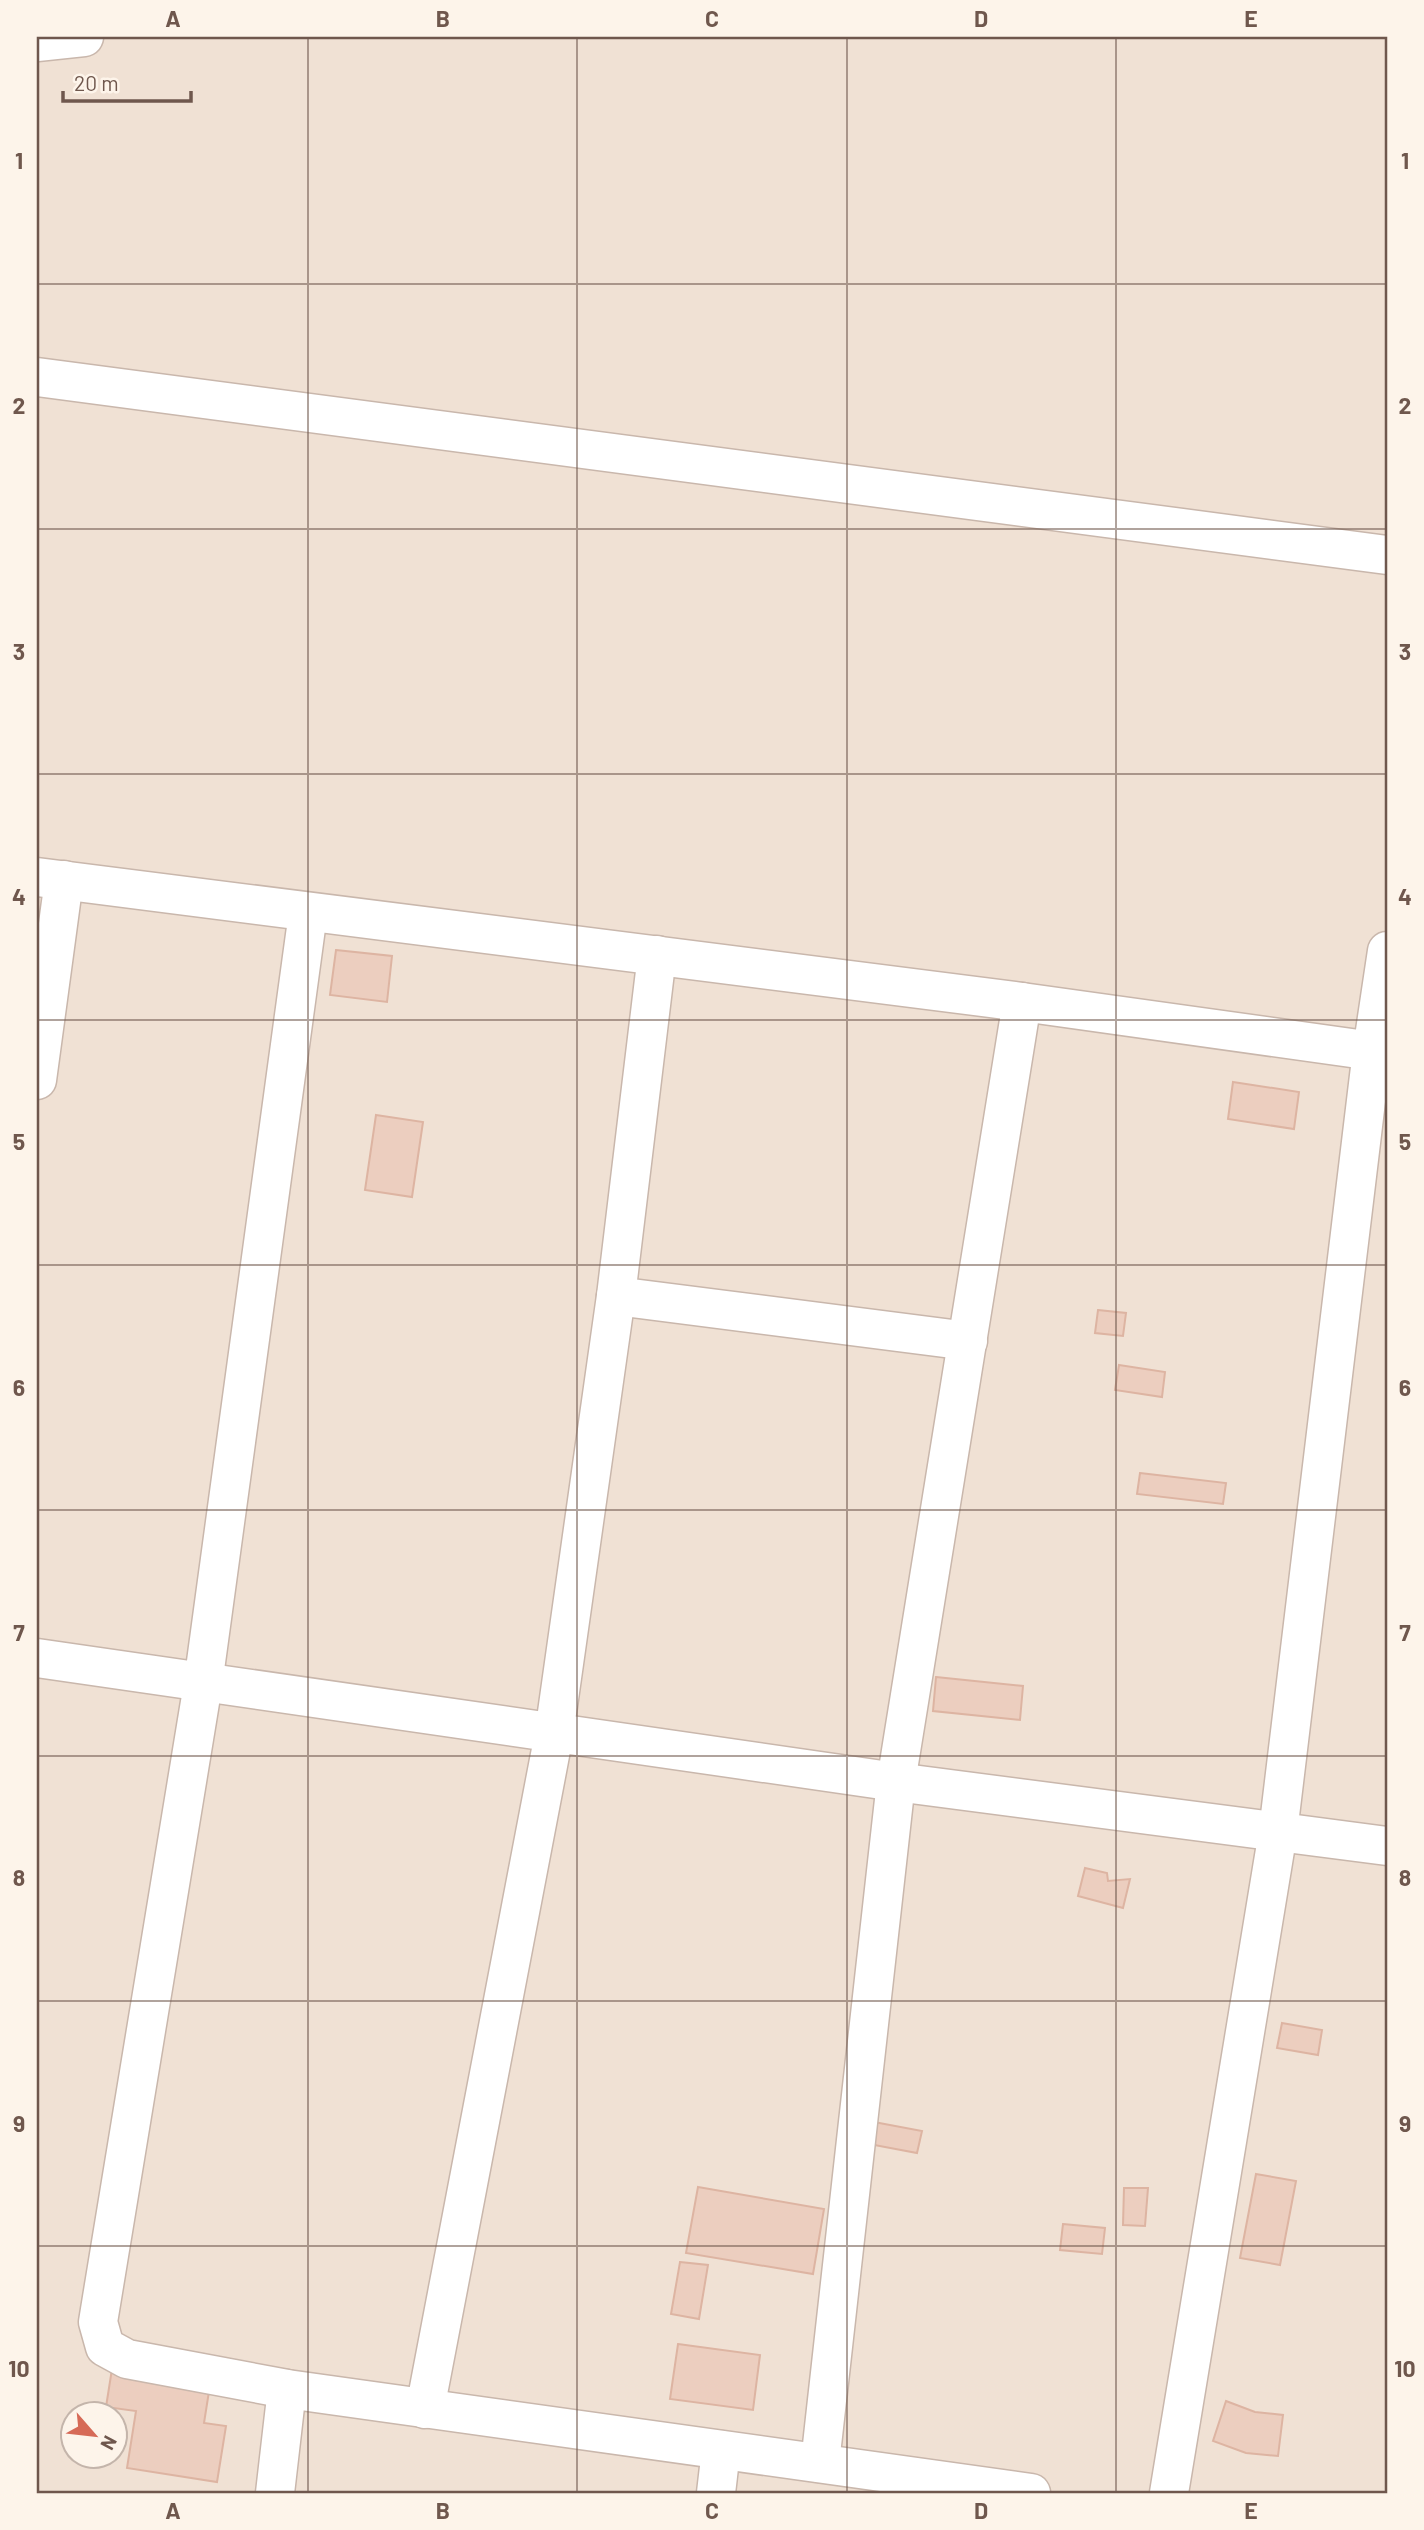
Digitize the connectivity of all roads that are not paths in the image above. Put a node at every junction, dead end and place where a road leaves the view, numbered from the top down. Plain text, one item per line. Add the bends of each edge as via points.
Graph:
1 (84, 37) edge
2 (37, 42) edge
3 (37, 377) edge
4 (1387, 555) edge
5 (50, 879) edge
6 (308, 913) junction
7 (1387, 951) edge
8 (657, 955) junction
9 (1022, 1002) junction
10 (1380, 1052) edge
11 (37, 1080) edge
12 (616, 1296) junction
13 (968, 1341) junction
14 (37, 1658) edge
15 (203, 1684) junction
16 (554, 1734) junction
17 (896, 1782) junction
18 (1278, 1832) junction
19 (1387, 1846) edge
20 (287, 2389) junction
21 (425, 2409) junction
22 (721, 2450) junction
23 (820, 2463) junction
24 (275, 2493) edge
25 (716, 2493) edge
26 (1031, 2493) edge
27 (1169, 2493) edge

1 - 2 street
3 - 4 street
5 - 6 street
5 - 11 street
6 - 8 street
6 - 15 street
7 - 10 street
8 - 9 street
8 - 12 street
9 - 10 street
9 - 13 street
10 - 18 street
12 - 13 street
12 - 16 street
13 - 17 street
14 - 15 street
15 - 16 street
15 - 20 street via 99,2322 105,2347 127,2360
16 - 17 street
16 - 21 street
17 - 18 street
17 - 23 street
18 - 19 street
18 - 27 street
20 - 21 street
20 - 24 street
21 - 22 street
22 - 23 street
22 - 25 street
23 - 26 street

